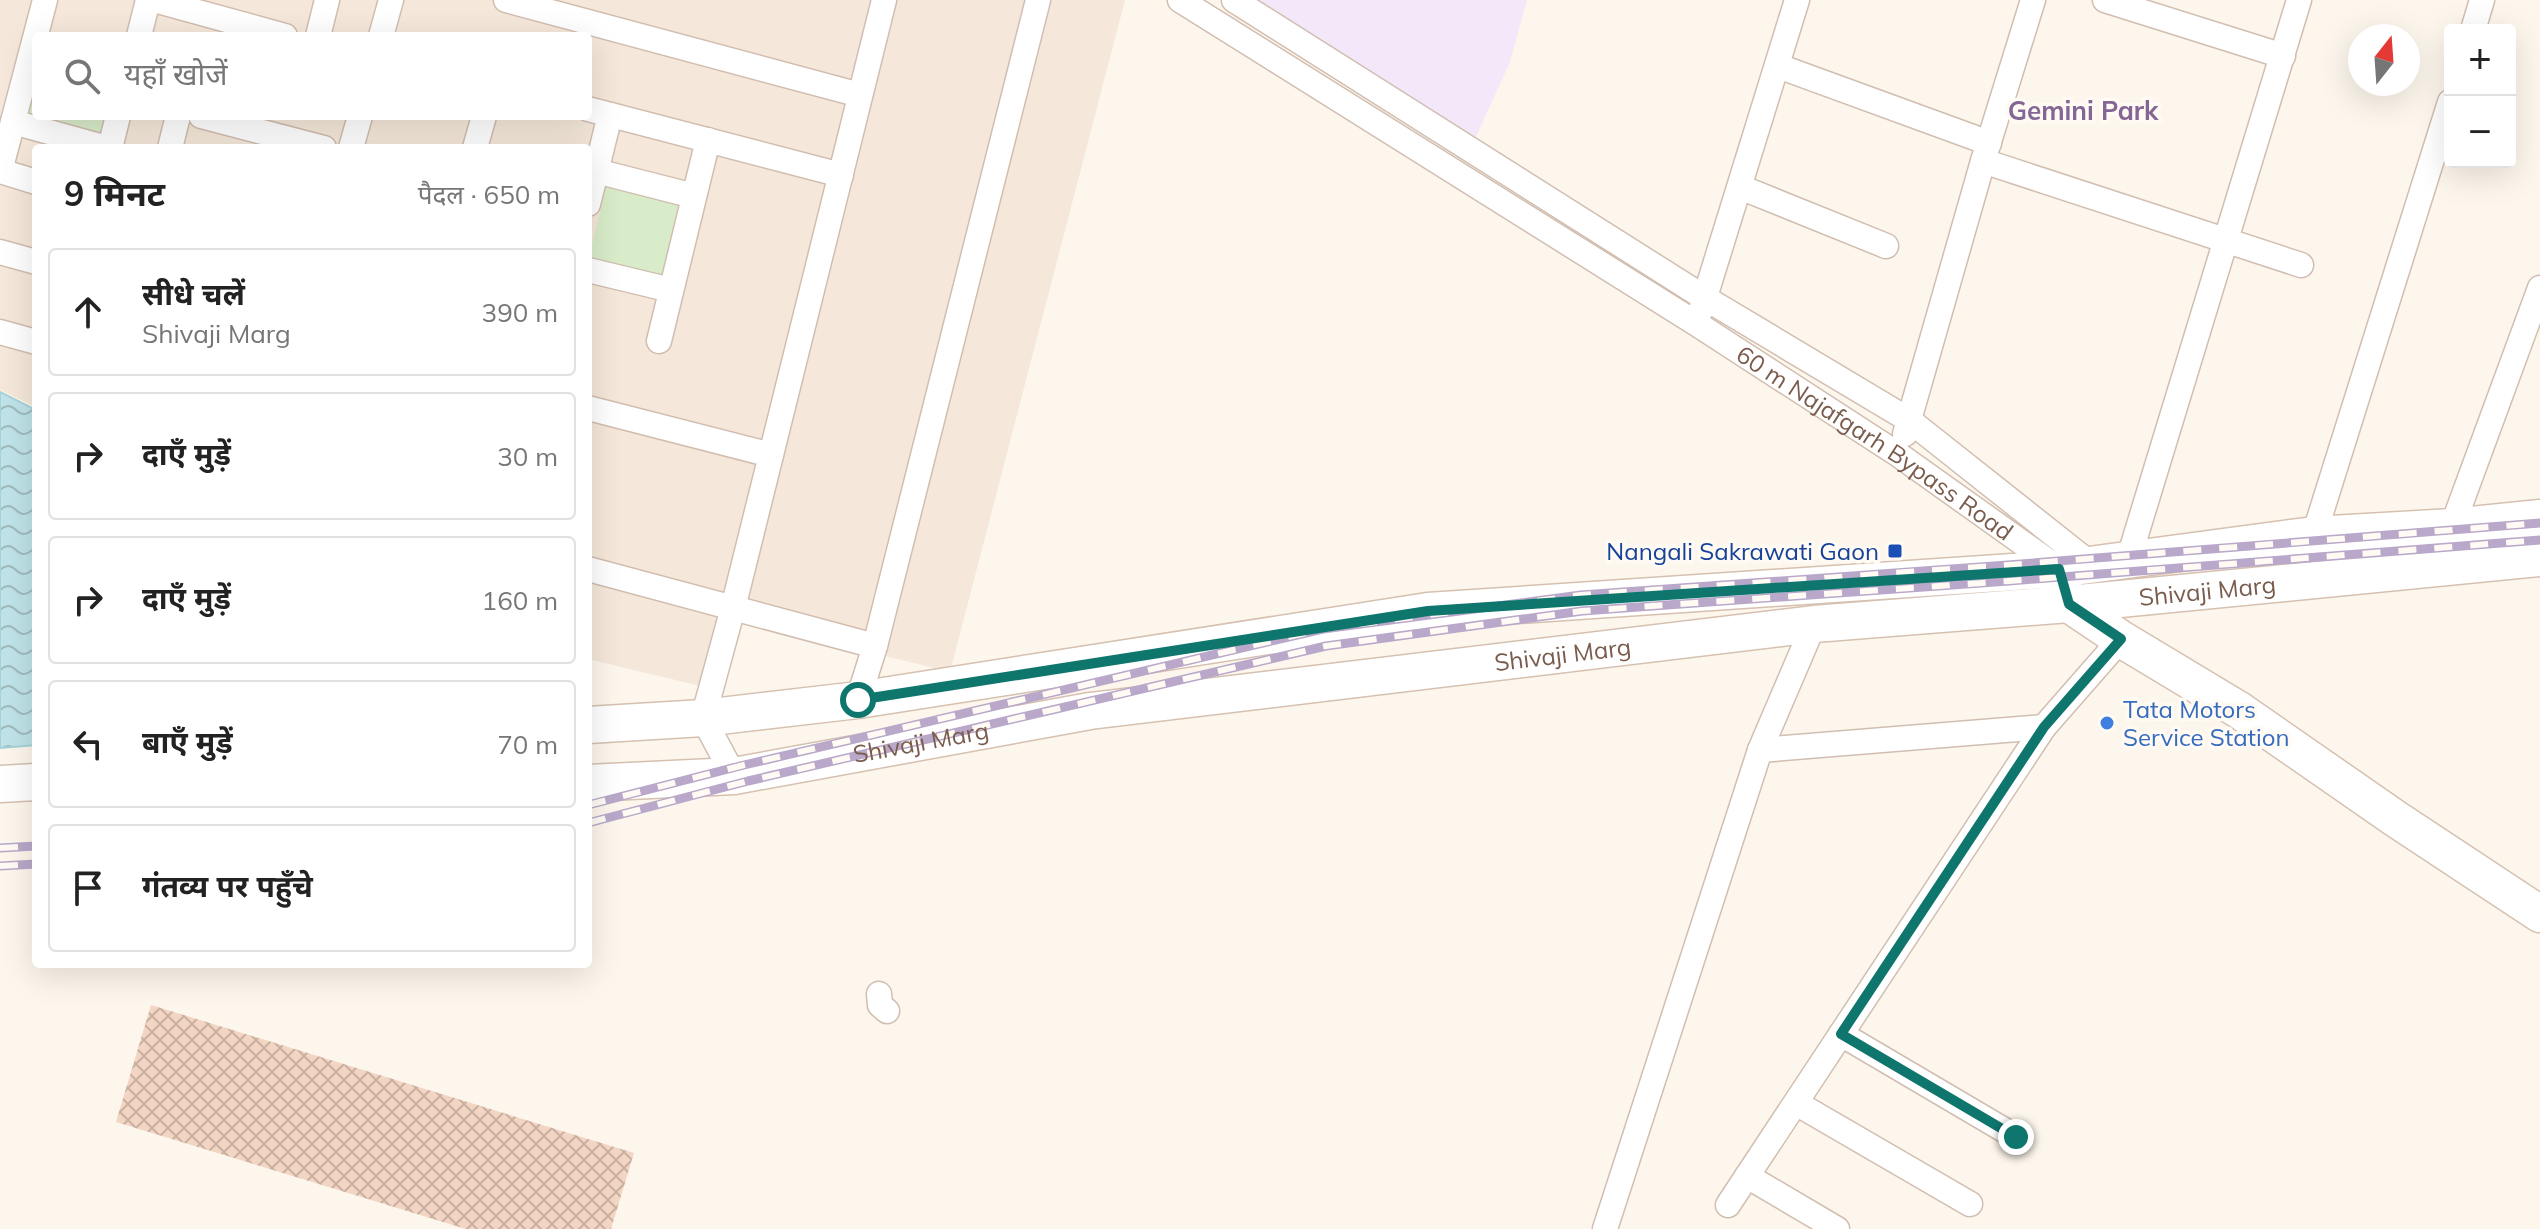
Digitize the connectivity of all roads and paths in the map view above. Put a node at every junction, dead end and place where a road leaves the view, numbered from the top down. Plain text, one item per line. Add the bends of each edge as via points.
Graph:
1 (45, 0) edge
2 (151, 0) edge
3 (327, 0) edge
4 (391, 0) edge
5 (506, 0) edge
6 (884, 0) edge
7 (1038, 0) edge
8 (1180, 0) edge
9 (1234, 0) edge
10 (1797, 0) edge
11 (2105, 0) edge
12 (2299, 0) edge
13 (2482, 0) edge
14 (2028, 2) edge
15 (2475, 24) edge
16 (201, 25) edge
17 (43, 32) edge
18 (140, 32) edge
19 (254, 32) edge
20 (319, 32) edge
21 (382, 32) edge
22 (2283, 56) junction
23 (32, 66) edge
24 (1778, 66) junction
25 (860, 95) junction
26 (599, 112) edge
27 (117, 120) edge
28 (177, 120) edge
29 (210, 120) edge
30 (359, 120) edge
31 (483, 120) edge
32 (2444, 121) edge
33 (13, 122) junction
34 (234, 130) edge
35 (292, 134) edge
36 (708, 140) junction
37 (93, 144) edge
38 (109, 144) edge
39 (171, 144) edge
40 (315, 144) edge
41 (352, 144) edge
42 (476, 144) edge
43 (1986, 152) junction
44 (0, 171) edge
45 (596, 171) junction
46 (841, 175) junction
47 (32, 181) edge
48 (1740, 187) junction
49 (592, 188) edge
50 (694, 196) junction
51 (2224, 240) junction
52 (1886, 246) dead end
53 (0, 252) edge
54 (32, 261) edge
55 (2301, 265) dead end
56 (592, 271) edge
57 (2540, 288) edge
58 (671, 290) junction
59 (1705, 298) junction
60 (1697, 324) junction
61 (0, 332) edge
62 (32, 341) edge
63 (659, 341) dead end
64 (592, 409) edge
65 (1909, 420) junction
66 (771, 455) junction
67 (1899, 455) junction
68 (2540, 518) edge
69 (2452, 527) junction
70 (2314, 535) junction
71 (2540, 558) edge
72 (2128, 561) junction
73 (2076, 567) junction
74 (592, 570) edge
75 (2106, 600) junction
76 (2069, 604) junction
77 (733, 608) junction
78 (1814, 624) junction
79 (2121, 639) junction
80 (875, 646) junction
81 (858, 700) junction
82 (703, 718) junction
83 (592, 725) edge
84 (2044, 727) junction
85 (1760, 750) junction
86 (734, 776) junction
87 (32, 782) edge
88 (592, 783) edge
89 (0, 784) edge
90 (32, 802) edge
91 (0, 803) edge
92 (2540, 914) edge
93 (1841, 1034) junction
94 (1796, 1103) junction
95 (2016, 1137) dead end
96 (1747, 1176) junction
97 (1970, 1204) dead end
98 (1728, 1205) dead end
99 (1605, 1229) edge
100 (1837, 1229) edge

1 - 17 street
2 - 16 street
2 - 18 street
3 - 20 street
4 - 21 street
5 - 25 street
6 - 25 street
7 - 80 street
8 - 60 street, 60 m Najafgarh Bypass Road
9 - 59 street, 60 m Najafgarh Bypass Road
10 - 24 street
11 - 22 street
12 - 22 street
13 - 15 street
14 - 43 street
16 - 19 street
22 - 51 street
23 - 33 street
24 - 43 street
24 - 48 street
25 - 46 street
26 - 36 street
26 - 45 street
27 - 38 street
28 - 39 street
29 - 34 street
30 - 41 street
31 - 42 street
32 - 70 street
33 - 37 street
33 - 44 street
34 - 35 street
35 - 40 street
36 - 46 street
36 - 50 street
43 - 51 street
43 - 65 street
44 - 47 street
45 - 49 street
45 - 50 street
46 - 66 street
48 - 52 street
48 - 59 street
50 - 58 street
51 - 55 street
51 - 72 street
53 - 54 street
56 - 58 street
57 - 69 street
58 - 63 street
59 - 60 street
59 - 65 street, 60 m Najafgarh Bypass Road
60 - 67 street, 60 m Najafgarh Bypass Road
61 - 62 street
64 - 66 street
65 - 67 street
65 - 73 street, 60 m Najafgarh Bypass Road
66 - 77 street
67 - 73 street, 60 m Najafgarh Bypass Road
68 - 69 main road, Shivaji Marg
69 - 70 main road, Shivaji Marg
70 - 72 main road, Shivaji Marg
71 - 75 main road, Shivaji Marg
72 - 73 main road, Shivaji Marg
73 - 75 main road, 60 m Najafgarh Bypass Road
73 - 76 main road
73 - 81 main road, Shivaji Marg via 1428,611
74 - 77 street
75 - 76 main road, Shivaji Marg
76 - 78 main road, Shivaji Marg
76 - 79 main road
77 - 80 street
77 - 82 street
78 - 85 street
78 - 86 main road, Shivaji Marg via 1090,711
79 - 84 street
79 - 92 main road via 2239,710
80 - 81 street
81 - 82 main road, Shivaji Marg
82 - 83 main road, Shivaji Marg
82 - 86 street
84 - 85 street
84 - 93 street
85 - 99 street
86 - 88 main road, Shivaji Marg
87 - 89 main road
90 - 91 main road
93 - 94 street
93 - 95 street
94 - 96 street
94 - 97 street
96 - 98 street
96 - 100 street

